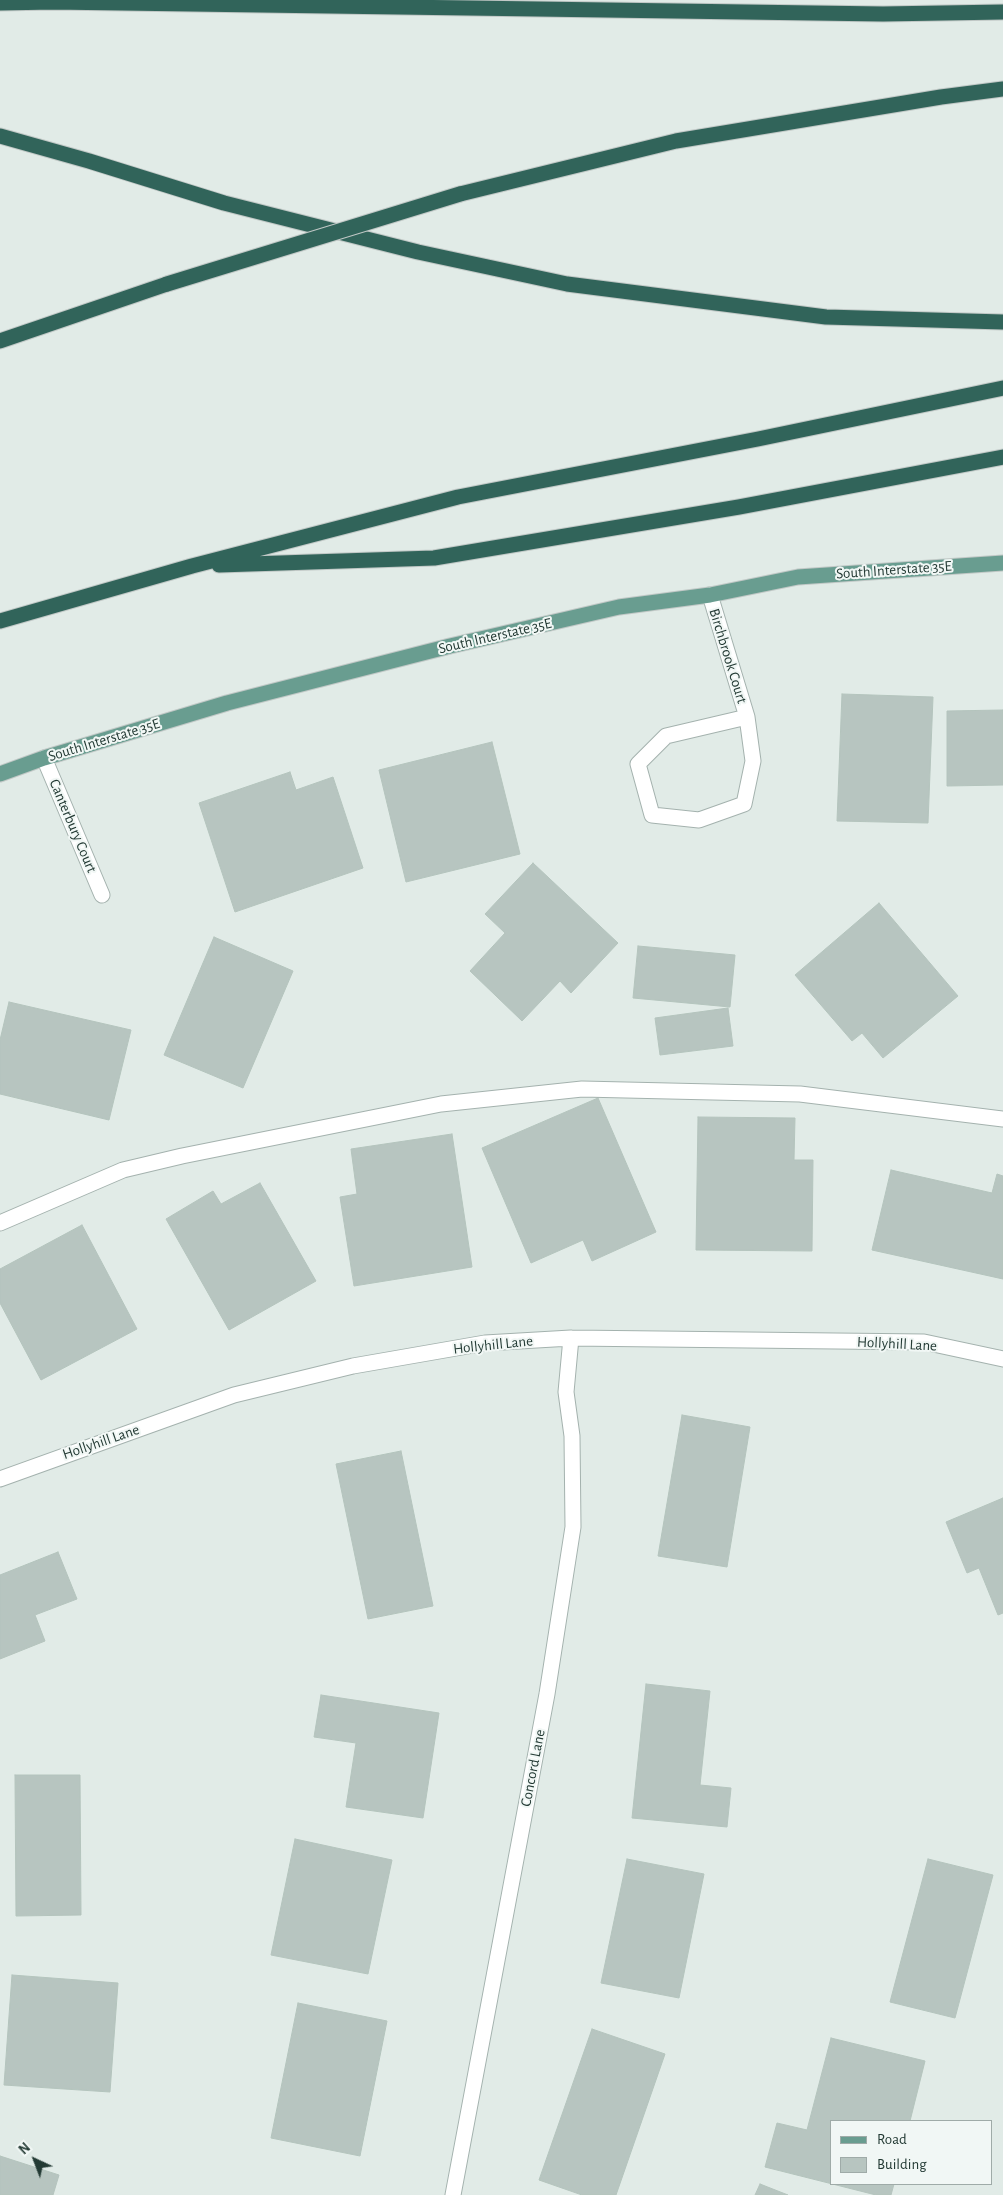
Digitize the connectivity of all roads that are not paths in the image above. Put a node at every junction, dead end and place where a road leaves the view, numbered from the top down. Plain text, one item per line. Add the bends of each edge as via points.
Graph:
1 (0, 3) edge
2 (1003, 12) edge
3 (1003, 89) edge
4 (0, 136) edge
5 (1003, 322) edge
6 (0, 341) edge
7 (1003, 388) edge
8 (1003, 457) edge
9 (1003, 563) edge
10 (192, 566) junction
11 (710, 595) junction
12 (0, 621) edge
13 (747, 717) junction
14 (44, 758) junction
15 (0, 774) edge
16 (102, 895) dead end
17 (1003, 1119) edge
18 (0, 1223) edge
19 (571, 1338) junction
20 (1003, 1359) edge
21 (0, 1479) edge
22 (453, 2195) edge

1 - 2 highway via 882,14
3 - 6 highway, bridge via 676,141 460,194 167,284
4 - 5 highway via 224,203 418,252 567,284 826,317
7 - 10 highway via 458,497
8 - 10 highway via 739,507 434,558
9 - 11 main road, South Interstate 35E via 798,577
10 - 12 highway
11 - 13 street, Birchbrook Court
11 - 14 main road, South Interstate 35E via 619,607 450,646 226,703
13 - 13 street, Birchbrook Court via 753,761 744,804 699,820 652,815 638,764 666,736
14 - 15 main road, South Interstate 35E
14 - 16 street, Canterbury Court
17 - 18 street via 800,1094 582,1088 441,1104 182,1156 122,1170
19 - 20 street, Hollyhill Lane via 924,1342
19 - 21 street, Hollyhill Lane via 485,1343 353,1366 234,1395
19 - 22 street, Concord Lane via 566,1392 572,1436 573,1527 547,1694

